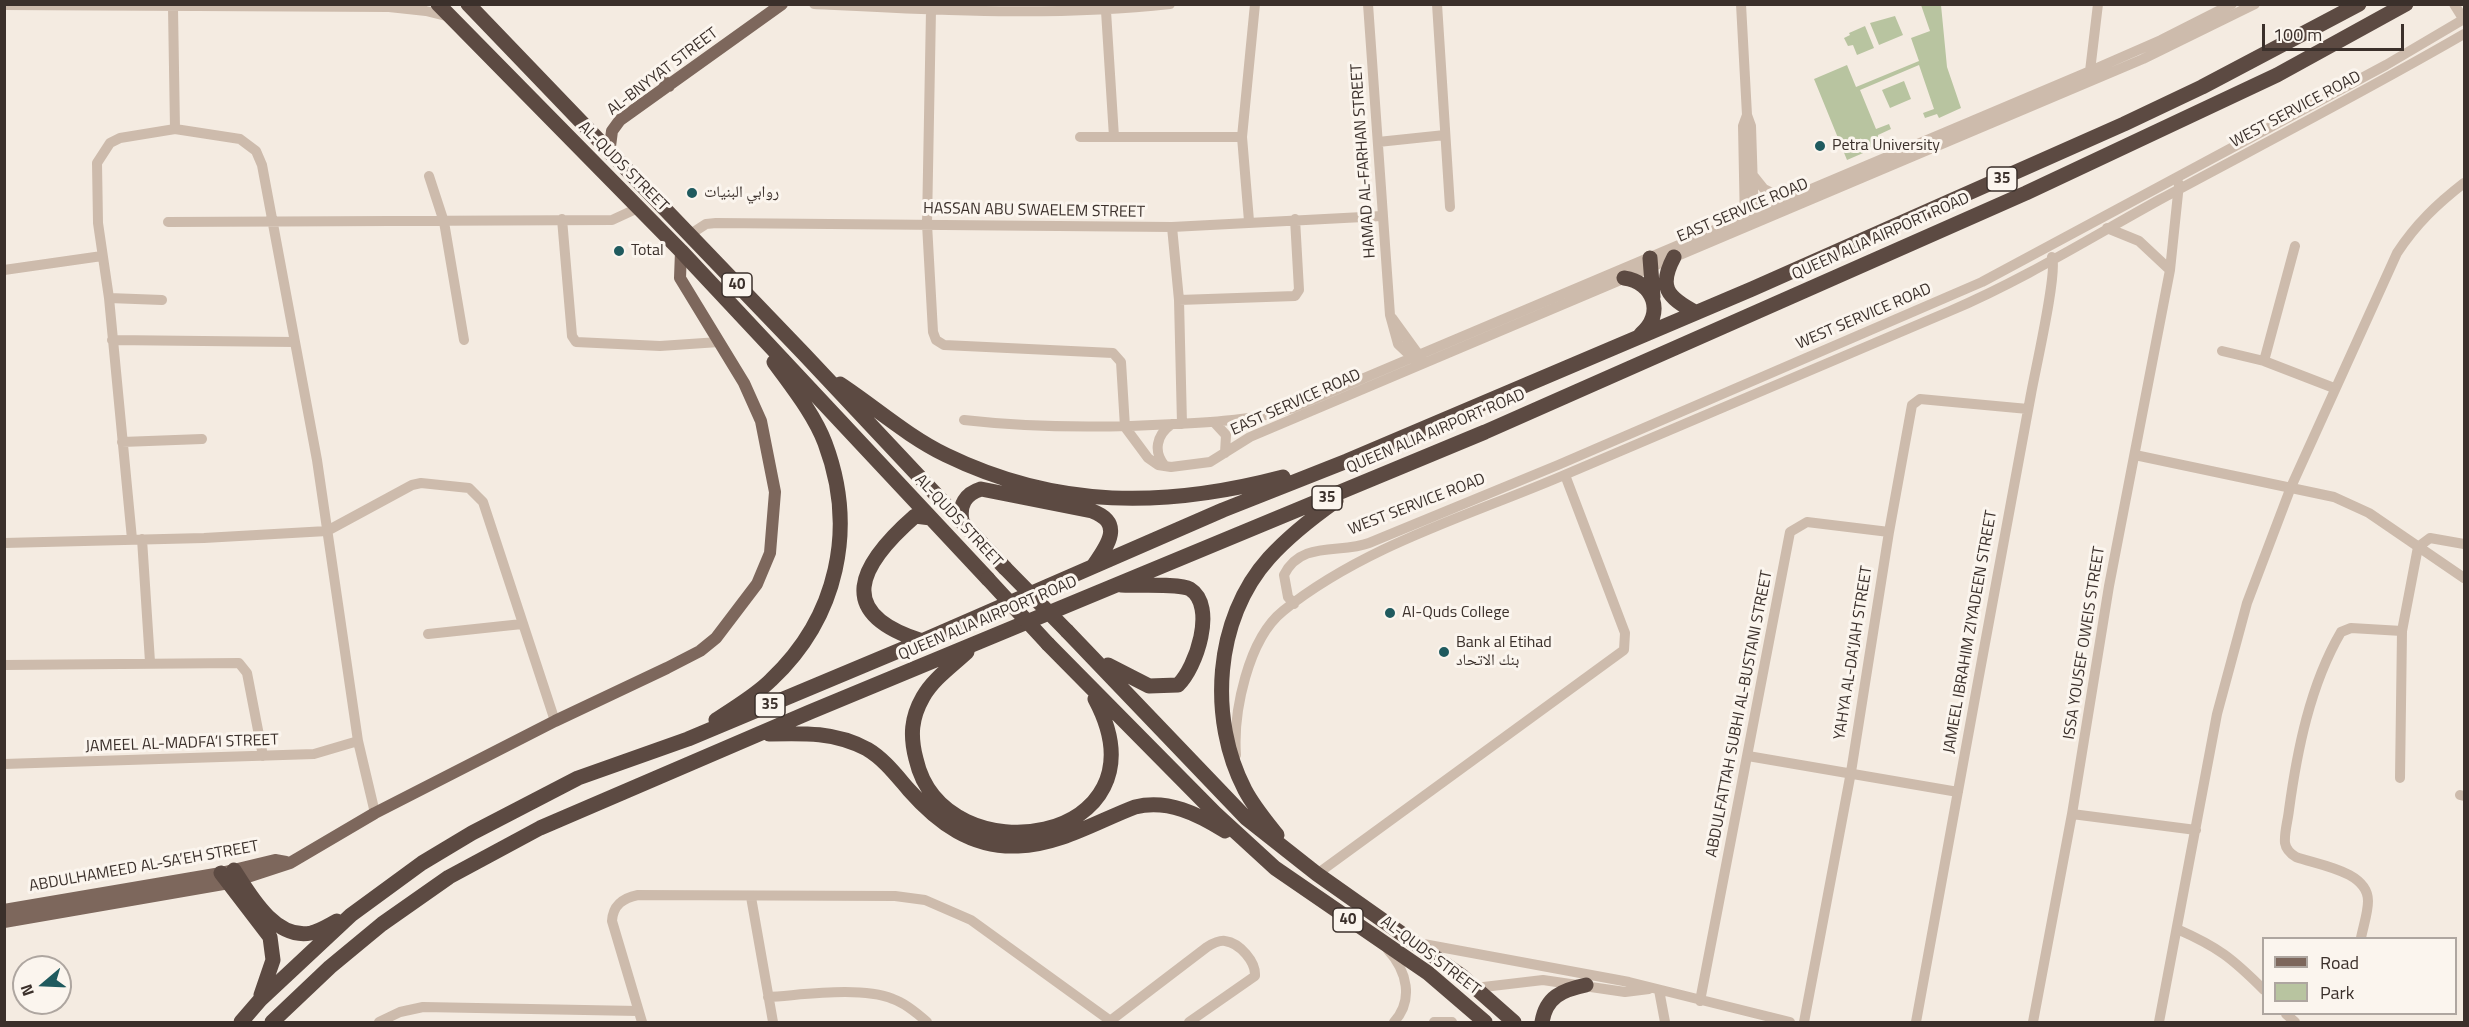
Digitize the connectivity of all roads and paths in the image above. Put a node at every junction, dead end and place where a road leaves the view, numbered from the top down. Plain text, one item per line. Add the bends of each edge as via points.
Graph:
1 (438, 4) edge
2 (468, 4) edge
3 (782, 4) edge
4 (814, 4) edge
5 (1170, 4) edge
6 (1255, 4) edge
7 (1368, 4) edge
8 (1437, 4) edge
9 (1742, 4) edge
10 (2098, 4) edge
11 (2255, 4) edge
12 (2359, 4) edge
13 (2406, 4) edge
14 (2454, 4) edge
15 (4, 5) edge
16 (2230, 5) edge
17 (392, 6) edge
18 (1119, 7) edge
19 (173, 8) junction
20 (931, 10) junction
21 (1106, 11) junction
22 (451, 17) junction
23 (2464, 20) edge
24 (2464, 34) edge
25 (2090, 71) junction
26 (657, 74) dead end
27 (669, 86) junction
28 (1747, 115) junction
29 (175, 129) junction
30 (1445, 135) junction
31 (1080, 137) dead end
32 (1114, 137) junction
33 (1242, 137) junction
34 (1378, 142) junction
35 (609, 154) junction
36 (1752, 174) junction
37 (429, 176) dead end
38 (2177, 177) junction
39 (2464, 183) edge
40 (2181, 189) junction
41 (1786, 200) junction
42 (1450, 207) dead end
43 (638, 208) junction
44 (1382, 216) junction
45 (562, 219) junction
46 (1295, 219) junction
47 (272, 220) junction
48 (1249, 221) junction
49 (1749, 221) junction
50 (168, 222) dead end
51 (444, 222) junction
52 (927, 224) junction
53 (1172, 227) junction
54 (2107, 228) junction
55 (689, 235) junction
56 (2295, 246) dead end
57 (2047, 249) junction
58 (681, 251) junction
59 (102, 256) junction
60 (1674, 257) junction
61 (2054, 260) junction
62 (1651, 262) junction
63 (4, 270) edge
64 (2170, 270) junction
65 (1624, 278) junction
66 (108, 298) junction
67 (1653, 299) junction
68 (162, 300) dead end
69 (1179, 300) junction
70 (1695, 312) junction
71 (748, 322) junction
72 (1636, 337) junction
73 (112, 340) junction
74 (464, 340) dead end
75 (294, 342) junction
76 (719, 342) junction
77 (2222, 351) dead end
78 (1418, 359) junction
79 (2264, 361) junction
80 (818, 370) junction
81 (2334, 388) junction
82 (2028, 409) junction
83 (964, 420) dead end
84 (1214, 422) junction
85 (1177, 424) junction
86 (1125, 427) junction
87 (202, 439) dead end
88 (122, 442) junction
89 (1225, 453) junction
90 (2135, 455) junction
91 (1347, 461) junction
92 (1165, 466) junction
93 (1565, 475) junction
94 (1356, 487) junction
95 (2291, 487) junction
96 (931, 519) junction
97 (962, 521) junction
98 (1436, 522) junction
99 (327, 531) junction
100 (1889, 531) junction
101 (137, 539) junction
102 (4, 543) edge
103 (2464, 544) edge
104 (2418, 547) junction
105 (1094, 565) junction
106 (2464, 578) edge
107 (1118, 584) junction
108 (1294, 604) junction
109 (522, 624) junction
110 (2402, 631) junction
111 (428, 634) dead end
112 (922, 642) junction
113 (973, 646) junction
114 (150, 662) junction
115 (4, 665) edge
116 (1102, 666) junction
117 (1088, 686) junction
118 (555, 721) junction
119 (763, 734) junction
120 (688, 739) junction
121 (358, 741) junction
122 (263, 756) junction
123 (1748, 756) junction
124 (4, 764) edge
125 (1851, 772) junction
126 (1238, 773) junction
127 (2400, 778) dead end
128 (1958, 792) junction
129 (375, 813) junction
130 (2072, 814) junction
131 (2196, 830) junction
132 (1247, 844) junction
133 (1294, 857) junction
134 (1317, 874) junction
135 (231, 877) junction
136 (751, 897) junction
137 (4, 910) edge
138 (351, 915) junction
139 (4, 922) edge
140 (2176, 928) junction
141 (2361, 937) edge
142 (1378, 939) junction
143 (1415, 942) junction
144 (1586, 985) junction
145 (1476, 988) junction
146 (2262, 988) edge
147 (1655, 989) junction
148 (768, 997) junction
149 (1460, 999) junction
150 (260, 1000) junction
151 (1700, 1001) junction
152 (640, 1017) edge
153 (1111, 1022) edge
154 (241, 1023) edge
155 (272, 1023) edge
156 (379, 1023) edge
157 (773, 1023) edge
158 (927, 1023) edge
159 (1189, 1023) edge
160 (1394, 1023) edge
161 (1434, 1023) edge
162 (1452, 1023) edge
163 (1485, 1023) edge
164 (1514, 1023) edge
165 (1542, 1023) edge
166 (1665, 1023) edge
167 (1790, 1023) edge
168 (1804, 1023) edge
169 (1916, 1023) edge
170 (2033, 1023) edge
171 (2159, 1023) edge

1 - 22 highway, AL-QUDS STREET / 40
2 - 35 highway, AL-QUDS STREET / 40
3 - 27 main road, AL-BNYYAT STREET
4 - 20 street
5 - 18 street
6 - 33 street
7 - 34 street, HAMAD AL-FARHAN STREET
8 - 30 street
9 - 28 street
10 - 25 street
11 - 49 street, EAST SERVICE ROAD via 2143,59
12 - 70 highway, QUEEN ALIA AIRPORT ROAD / 35 via 2124,124
13 - 94 highway, QUEEN ALIA AIRPORT ROAD / 35 via 2268,80 2108,156
14 - 23 street
15 - 19 street
16 - 25 street, EAST SERVICE ROAD
17 - 19 street
17 - 22 street
18 - 21 street
19 - 29 street
20 - 21 street
20 - 52 street
21 - 32 street
22 - 43 highway, AL-QUDS STREET / 40
23 - 38 street, WEST SERVICE ROAD
24 - 40 street, WEST SERVICE ROAD
25 - 41 street, EAST SERVICE ROAD
26 - 27 main road
27 - 35 main road, AL-BNYYAT STREET via 615,126
28 - 36 street via 1751,126
28 - 49 street via 1743,126
29 - 47 street via 240,139 250,145 262,165
29 - 59 street via 120,138 102,153 95,173
30 - 34 street
30 - 42 street
31 - 32 street
32 - 33 street
33 - 48 street
34 - 44 street, HAMAD AL-FARHAN STREET
35 - 55 highway, AL-QUDS STREET / 40
36 - 41 street via 1764,189
36 - 49 street
37 - 51 street
38 - 40 street, ISSA YOUSEF OWEIS STREET
38 - 57 street, WEST SERVICE ROAD
39 - 81 street via 2432,208 2397,253
40 - 54 street, WEST SERVICE ROAD
40 - 64 street, ISSA YOUSEF OWEIS STREET
41 - 49 street, EAST SERVICE ROAD
43 - 45 street via 612,220
43 - 58 highway, AL-QUDS STREET / 40
44 - 46 street, HASSAN ABU SWAELEM STREET
44 - 78 street, HAMAD AL-FARHAN STREET via 1390,315
45 - 51 street
45 - 76 street via 572,336 576,342 660,346
46 - 48 street, HASSAN ABU SWAELEM STREET
46 - 69 street via 1299,290 1295,296
47 - 50 street
47 - 51 street
47 - 75 street
48 - 53 street, HASSAN ABU SWAELEM STREET
49 - 60 street, EAST SERVICE ROAD
49 - 62 street, EAST SERVICE ROAD
51 - 74 street
52 - 53 street, HASSAN ABU SWAELEM STREET
52 - 55 street, HASSAN ABU SWAELEM STREET via 716,223 706,224
52 - 86 street via 933,332 939,343 1113,353 1121,362
53 - 69 street
54 - 61 street, WEST SERVICE ROAD
54 - 64 street via 2139,241
55 - 80 highway, AL-QUDS STREET / 40
56 - 79 street
57 - 61 street
57 - 98 street, WEST SERVICE ROAD via 1945,299
58 - 71 highway, AL-QUDS STREET / 40
58 - 76 main road, ABDULHAMEED AL-SA’EH STREET via 680,278
59 - 63 street
59 - 66 street
60 - 62 street, EAST SERVICE ROAD
60 - 70 highway via 1666,273 1667,289 1676,302
61 - 82 street, JAMEEL IBRAHIM ZIYADEEN STREET
61 - 93 street, WEST SERVICE ROAD via 1952,310
62 - 65 street, EAST SERVICE ROAD
62 - 67 highway
62 - 78 street, EAST SERVICE ROAD
64 - 90 street, ISSA YOUSEF OWEIS STREET
65 - 67 highway via 1642,284
65 - 78 street, EAST SERVICE ROAD
66 - 68 street
66 - 73 street
67 - 72 highway via 1651,325
69 - 85 street
70 - 72 highway, QUEEN ALIA AIRPORT ROAD / 35
71 - 96 highway, AL-QUDS STREET / 40
71 - 120 highway via 800,397 824,441 840,505 838,555 828,600 795,654 751,697
72 - 91 highway, QUEEN ALIA AIRPORT ROAD / 35
73 - 75 street
73 - 88 street
75 - 99 street
76 - 118 main road, ABDULHAMEED AL-SA’EH STREET via 761,421 771,461 774,518 770,553 757,584 729,623 700,651
77 - 79 street
78 - 84 street, EAST SERVICE ROAD via 1285,411
78 - 89 street, EAST SERVICE ROAD via 1243,440
79 - 81 street
80 - 91 highway via 893,424 945,454 996,476 1055,493 1165,500 1218,493
80 - 97 highway, AL-QUDS STREET / 40
81 - 95 street
82 - 100 street, YAHYA AL-DA‘JAH STREET via 1947,400 1915,402
82 - 128 street, JAMEEL IBRAHIM ZIYADEEN STREET
83 - 86 street, EAST SERVICE ROAD via 1007,425
84 - 85 street, EAST SERVICE ROAD
84 - 89 street via 1226,435
85 - 86 street, EAST SERVICE ROAD
85 - 92 street via 1158,440 1158,454
86 - 92 street via 1148,458
87 - 88 street
88 - 101 street
89 - 92 street, EAST SERVICE ROAD via 1201,464
90 - 95 street
90 - 130 street, ISSA YOUSEF OWEIS STREET
91 - 105 highway, QUEEN ALIA AIRPORT ROAD / 35
93 - 98 street, WEST SERVICE ROAD
93 - 134 street via 1625,633 1624,650
94 - 107 highway, QUEEN ALIA AIRPORT ROAD / 35
94 - 126 highway via 1308,521 1275,552 1253,579 1241,602 1226,651 1222,700 1228,744
95 - 104 street via 2351,503
95 - 131 street via 2247,603 2217,714
96 - 112 highway via 915,516 889,540 873,562 863,594 871,612 884,626
96 - 117 highway, AL-QUDS STREET / 40, bridge
97 - 105 highway via 962,504 973,491 981,489 1092,511 1108,521 1111,530 1110,539
97 - 116 highway, AL-QUDS STREET / 40, bridge
98 - 108 street, WEST SERVICE ROAD via 1348,568
98 - 108 street, WEST SERVICE ROAD via 1362,546 1325,548 1296,559 1284,574 1288,597
99 - 101 street
99 - 109 street via 412,485 469,488 483,502
99 - 121 street
100 - 123 street, ABDULFATTAH SUBHI AL-BUSTANI STREET via 1808,522 1790,532
100 - 125 street, YAHYA AL-DA‘JAH STREET
101 - 102 street
101 - 114 street
103 - 104 street via 2430,538
104 - 106 street
104 - 110 street
105 - 112 highway, QUEEN ALIA AIRPORT ROAD / 35
107 - 113 highway, QUEEN ALIA AIRPORT ROAD / 35
107 - 116 highway via 1190,589 1200,602 1201,633 1192,667 1185,678 1170,687 1149,686 1112,666
108 - 126 street, WEST SERVICE ROAD via 1270,626 1247,674 1236,729
109 - 111 street
109 - 118 street
110 - 127 street
110 - 141 street via 2351,628 2340,632 2312,702 2285,840 2296,857 2352,877 2364,887 2368,903
112 - 120 highway, QUEEN ALIA AIRPORT ROAD / 35
113 - 117 highway via 924,695 913,719 912,734 924,783 942,805 974,824 1013,833 1038,831 1071,819 1093,804 1109,775 1113,749 1104,717
113 - 119 highway, QUEEN ALIA AIRPORT ROAD / 35
114 - 115 street
114 - 122 street via 239,663 247,674
116 - 133 highway, AL-QUDS STREET / 40 via 1246,818
117 - 132 highway, AL-QUDS STREET / 40
118 - 129 main road, ABDULHAMEED AL-SA’EH STREET
119 - 132 highway via 818,733 862,747 883,761 939,820 980,842 1020,846 1042,842 1150,805 1183,810
119 - 155 highway, QUEEN ALIA AIRPORT ROAD / 35 via 540,828 449,877 382,924
120 - 138 highway, QUEEN ALIA AIRPORT ROAD / 35 via 578,778 483,827 422,863
121 - 122 street, JAMEEL AL-MADFA’I STREET via 314,754
121 - 129 street
122 - 124 street, JAMEEL AL-MADFA’I STREET
123 - 125 street
123 - 151 street, ABDULFATTAH SUBHI AL-BUSTANI STREET
125 - 128 street
125 - 168 street, YAHYA AL-DA‘JAH STREET
126 - 133 highway via 1254,806
128 - 169 street, JAMEEL IBRAHIM ZIYADEEN STREET
129 - 135 main road, ABDULHAMEED AL-SA’EH STREET via 290,863
130 - 131 street
130 - 170 street, ISSA YOUSEF OWEIS STREET
131 - 140 street
132 - 142 highway, AL-QUDS STREET / 40
133 - 134 highway, AL-QUDS STREET / 40
134 - 143 highway, AL-QUDS STREET / 40
135 - 137 main road, ABDULHAMEED AL-SA’EH STREET
135 - 138 highway via 271,919 289,931 310,933
135 - 139 main road, ABDULHAMEED AL-SA’EH STREET
135 - 150 highway via 273,948 271,971
136 - 148 street
136 - 152 street via 638,895 617,905 612,921
136 - 153 street via 895,896 940,905 971,920
138 - 150 highway, QUEEN ALIA AIRPORT ROAD / 35
140 - 146 street via 2215,946
140 - 171 street
142 - 149 highway, AL-QUDS STREET / 40
142 - 160 street via 1398,961 1406,982 1405,1002
143 - 145 highway, AL-QUDS STREET / 40
143 - 147 street
144 - 145 street via 1543,980
144 - 147 street via 1625,992
144 - 165 highway via 1555,996 1544,1011
145 - 149 highway
145 - 164 highway, AL-QUDS STREET / 40
147 - 151 street
147 - 166 street
148 - 157 street
148 - 158 street via 859,993 883,996 898,1001
149 - 163 highway, AL-QUDS STREET / 40
150 - 154 highway, QUEEN ALIA AIRPORT ROAD / 35
151 - 167 street
152 - 156 street via 423,1007 400,1012
153 - 159 street via 1207,947 1229,942 1251,959 1255,976
161 - 162 street

